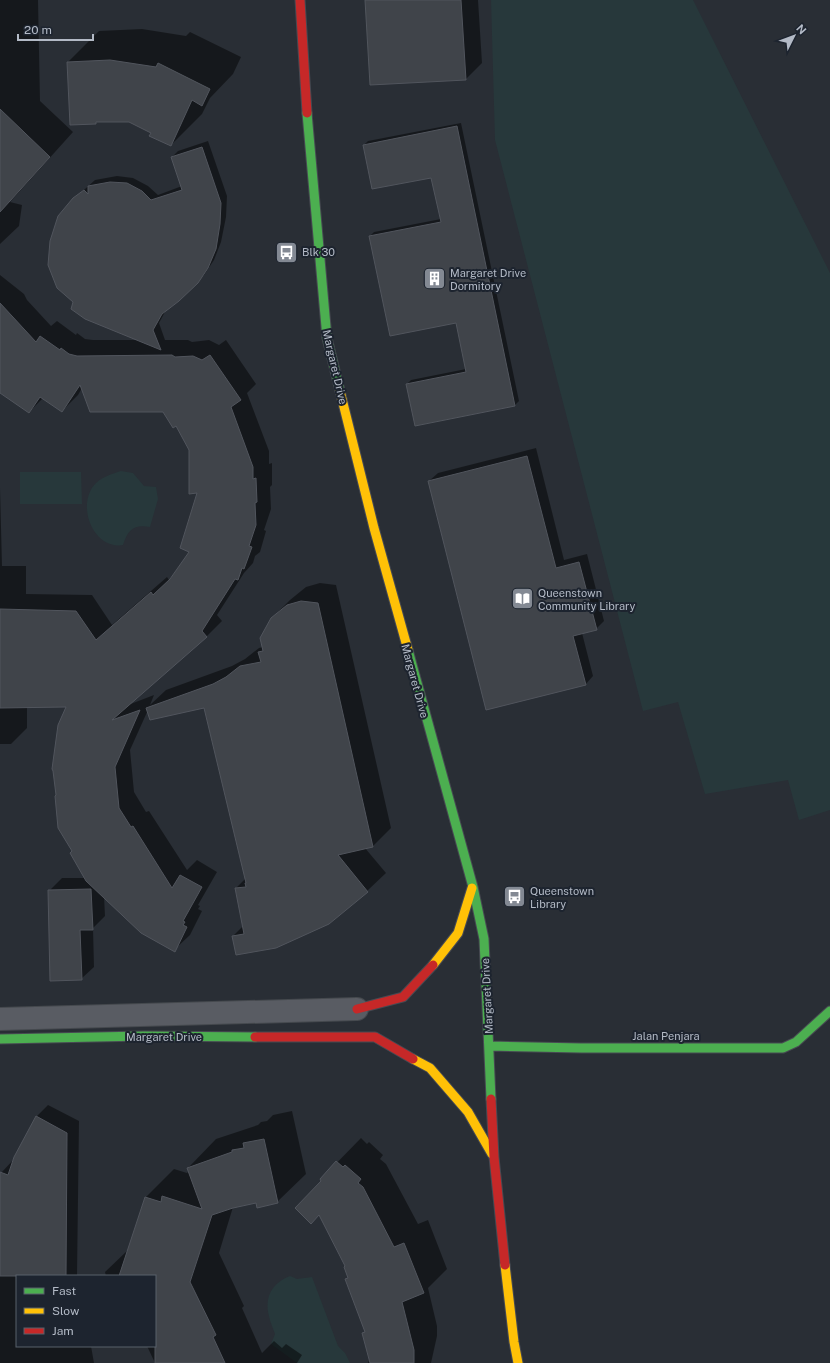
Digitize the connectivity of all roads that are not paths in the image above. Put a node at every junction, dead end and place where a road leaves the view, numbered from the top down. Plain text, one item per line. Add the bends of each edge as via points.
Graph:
1 (300, 0) edge
2 (473, 886) junction
3 (357, 1009) joint
4 (830, 1011) edge
5 (0, 1019) edge
6 (0, 1039) edge
7 (490, 1046) junction
8 (494, 1157) junction
9 (518, 1363) edge

1 - 2 street, Margaret Drive via 305,95 327,338 374,528
2 - 3 street via 458,933 431,968 403,997
2 - 7 street, Margaret Drive via 484,939
3 - 5 street, Margaret Drive
4 - 7 street, Jalan Penjara via 796,1042 783,1048
6 - 8 street, Margaret Drive via 144,1036 376,1037 430,1068 468,1112
7 - 8 street, Margaret Drive
8 - 9 street, Margaret Drive

